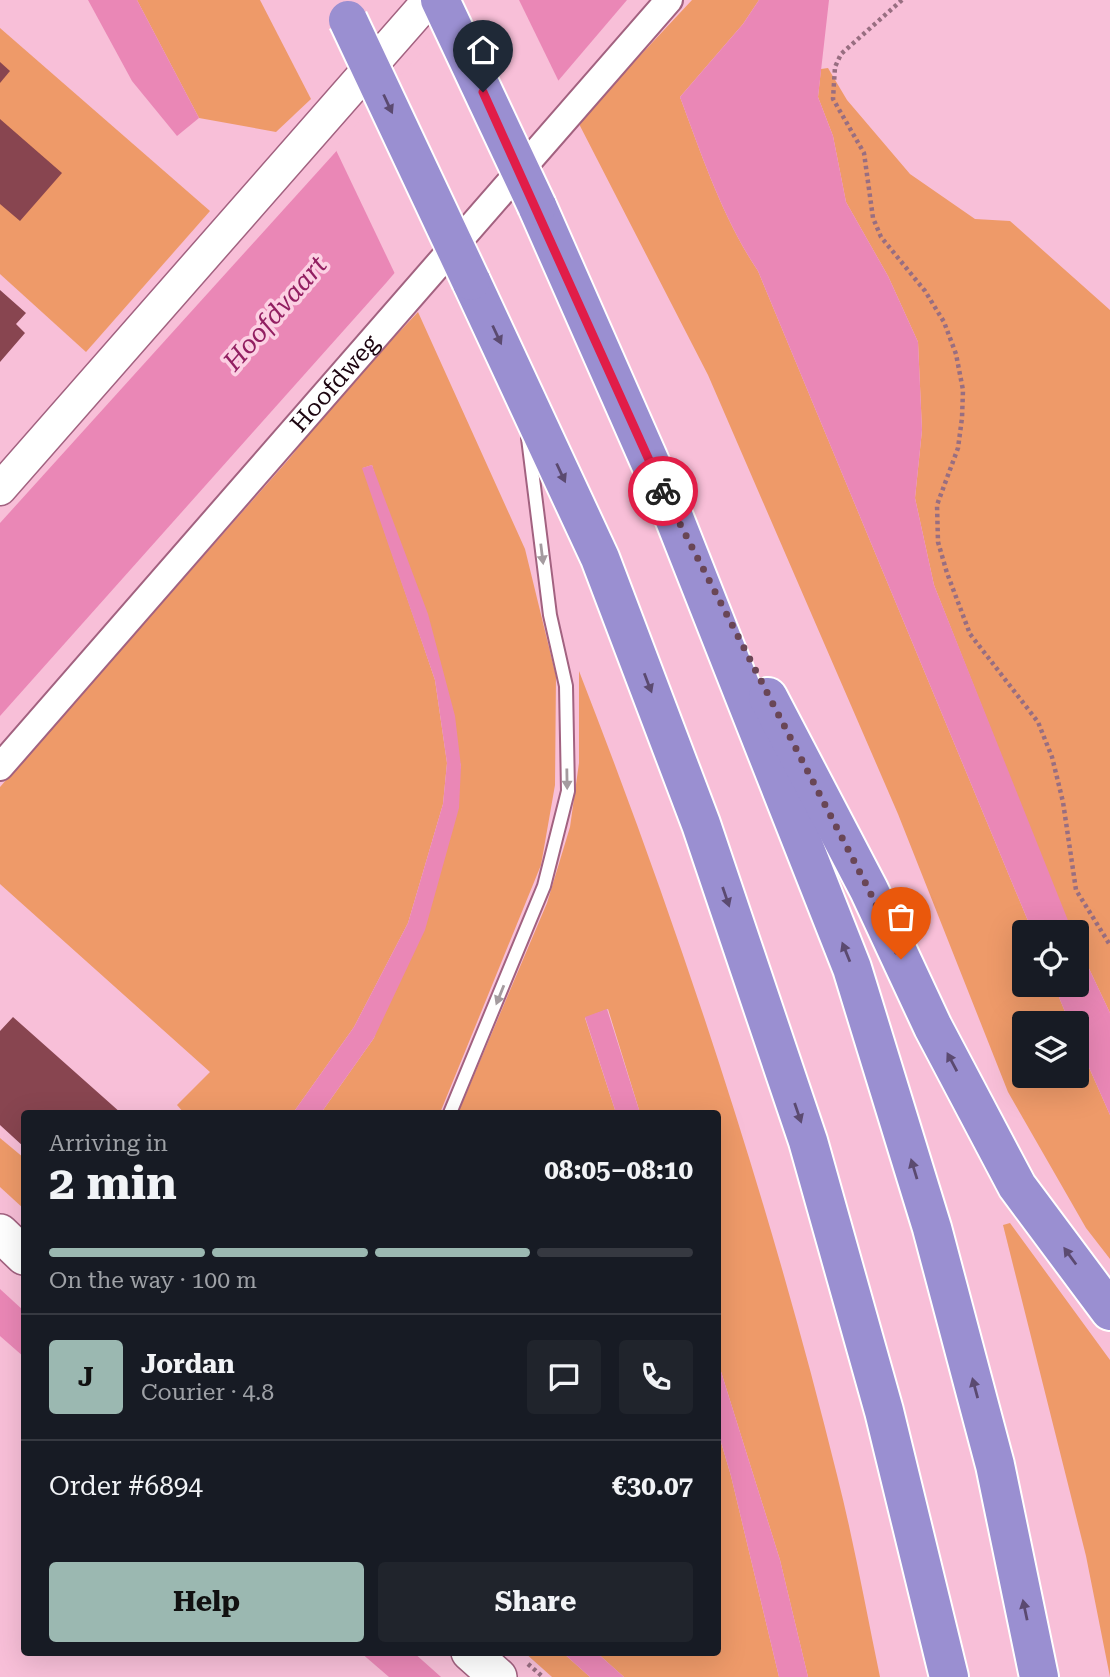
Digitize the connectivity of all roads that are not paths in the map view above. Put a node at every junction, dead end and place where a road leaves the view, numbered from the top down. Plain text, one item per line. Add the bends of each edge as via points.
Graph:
1 (429, 0) edge
2 (439, 0) edge
3 (669, 0) edge
4 (343, 10) edge
5 (522, 389) junction
6 (0, 489) edge
7 (671, 510) junction
8 (0, 766) edge
9 (451, 1110) edge
10 (0, 1233) edge
11 (21, 1253) edge
12 (1110, 1311) edge
13 (474, 1656) edge
14 (498, 1677) edge
15 (949, 1677) edge
16 (1039, 1677) edge

1 - 6 street
2 - 7 highway, bridge via 537,206
3 - 8 street, Hoofdweg
4 -> 5 highway, bridge
5 -> 9 lane via 550,615 566,686 568,791 544,886
5 -> 15 highway via 600,558 692,798 808,1141 884,1410
12 -> 7 highway via 1017,1185
16 -> 7 highway via 995,1465 932,1228 852,968
10 - 11 main road
13 - 14 main road

